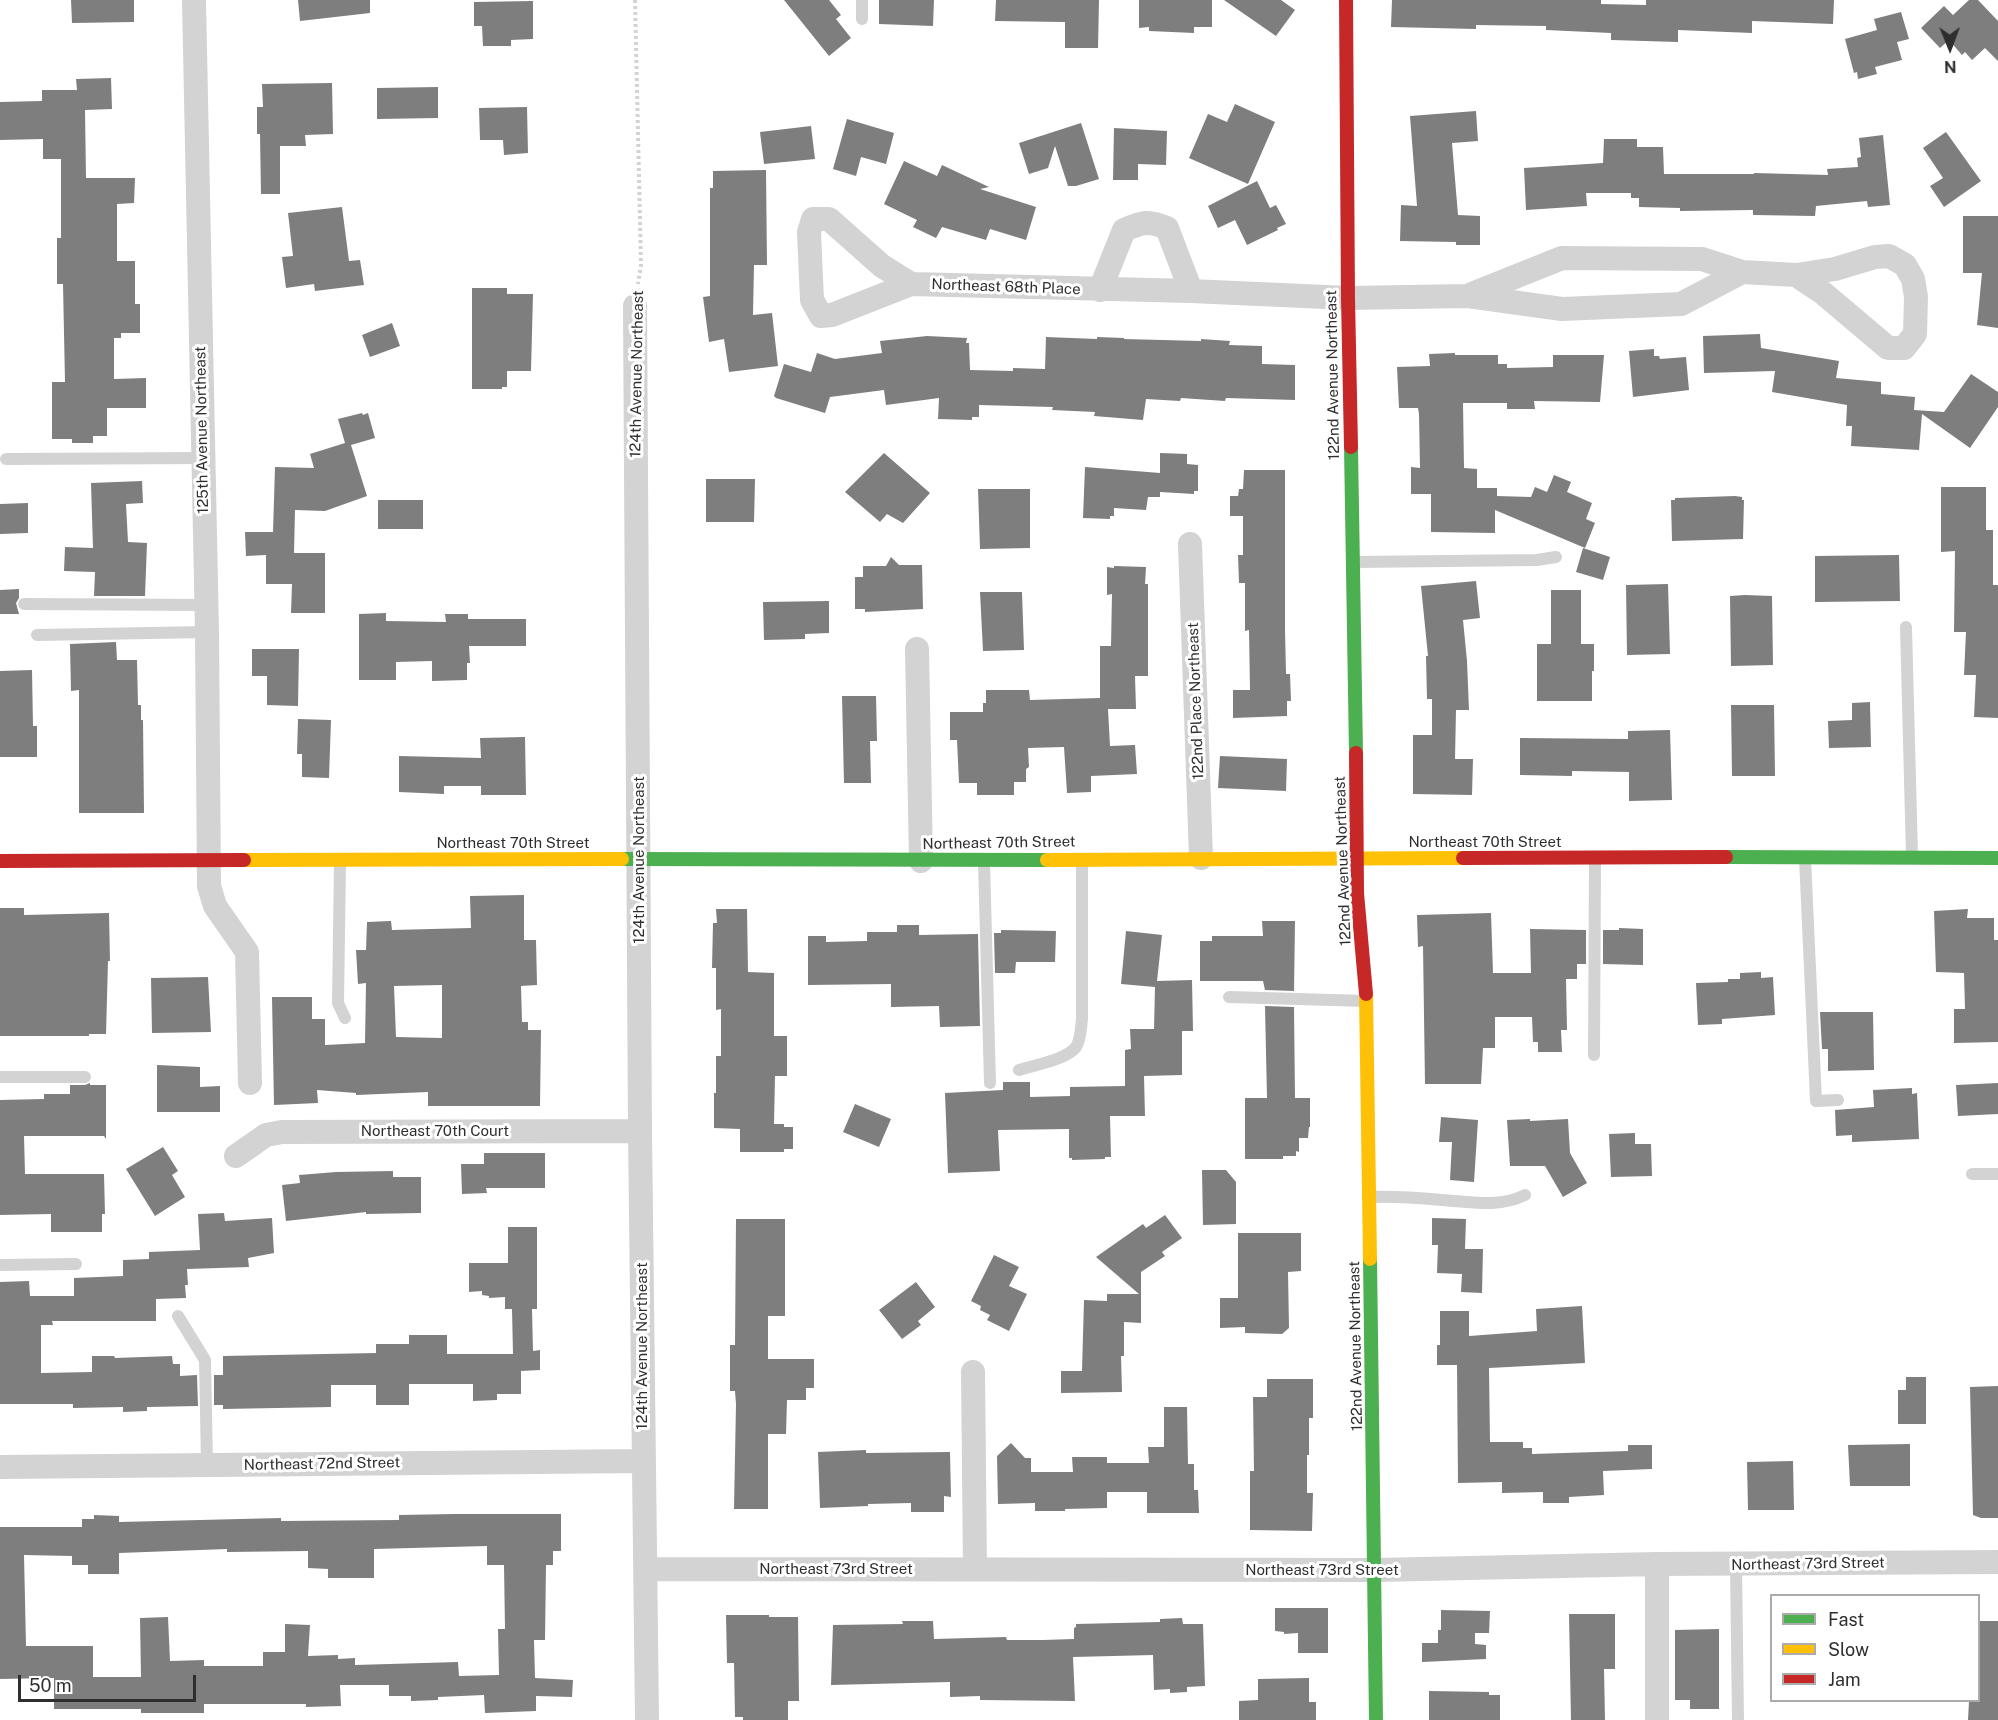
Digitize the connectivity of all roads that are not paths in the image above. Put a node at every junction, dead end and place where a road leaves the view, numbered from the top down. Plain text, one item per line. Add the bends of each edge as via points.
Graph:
1 (194, 0) edge
2 (862, 0) edge
3 (1346, 0) edge
4 (862, 19) dead end
5 (1742, 272) junction
6 (1796, 275) junction
7 (911, 284) junction
8 (1100, 290) junction
9 (1191, 291) junction
10 (1468, 296) junction
11 (1348, 298) junction
12 (635, 306) road end
13 (203, 458) junction
14 (6, 459) dead end
15 (1190, 544) dead end
16 (1556, 557) dead end
17 (1354, 562) junction
18 (24, 604) dead end
19 (206, 605) junction
20 (1905, 627) dead end
21 (207, 632) junction
22 (37, 635) dead end
23 (917, 649) dead end
24 (1805, 857) junction
25 (1912, 857) junction
26 (1201, 858) junction
27 (1595, 858) junction
28 (1998, 858) edge
29 (640, 859) junction
30 (1082, 859) junction
31 (208, 860) junction
32 (340, 860) junction
33 (984, 860) junction
34 (1358, 860) junction
35 (0, 861) edge
36 (921, 861) junction
37 (1229, 997) dead end
38 (1367, 1001) junction
39 (345, 1018) dead end
40 (1594, 1055) dead end
41 (1019, 1070) dead end
42 (0, 1077) edge
43 (84, 1077) dead end
44 (250, 1083) dead end
45 (990, 1083) dead end
46 (1838, 1100) dead end
47 (640, 1131) junction
48 (236, 1156) dead end
49 (1972, 1174) dead end
50 (1998, 1174) edge
51 (1525, 1195) dead end
52 (1370, 1197) junction
53 (76, 1264) dead end
54 (0, 1265) edge
55 (178, 1316) dead end
56 (974, 1372) dead end
57 (644, 1461) junction
58 (207, 1465) junction
59 (0, 1467) edge
60 (1998, 1562) edge
61 (1657, 1564) junction
62 (1736, 1564) junction
63 (646, 1569) junction
64 (975, 1569) junction
65 (1375, 1570) junction
66 (647, 1720) edge
67 (1376, 1720) edge
68 (1657, 1720) edge
69 (1738, 1720) edge

1 - 13 street, 125th Avenue Northeast
2 - 4 lane
3 - 11 main road, 122nd Avenue Northeast
5 - 6 street, Northeast 68th Place
5 - 10 street, Northeast 68th Place via 1681,304 1562,309
5 - 10 street, Northeast 68th Place via 1702,260 1562,258
6 - 6 street, Northeast 68th Place via 1888,348 1904,348 1915,334 1913,279 1905,265 1889,256
7 - 7 street, Northeast 68th Place via 821,316 812,300 809,232 813,219 829,219 882,266
7 - 8 street, Northeast 68th Place
8 - 9 street, Northeast 68th Place
8 - 9 street, Northeast 68th Place via 1124,230 1153,222 1167,228
9 - 11 street, Northeast 68th Place
10 - 11 street, Northeast 68th Place
11 - 17 main road, 122nd Avenue Northeast
12 - 29 street, 124th Avenue Northeast
13 - 14 lane
13 - 19 street, 125th Avenue Northeast
15 - 26 street, 122nd Place Northeast
16 - 17 lane
17 - 34 main road, 122nd Avenue Northeast
18 - 19 lane
19 - 21 street, 125th Avenue Northeast
20 - 25 lane
21 - 22 lane
21 - 31 street, 125th Avenue Northeast
23 - 36 street
24 - 25 main road, Northeast 70th Street
24 - 27 main road, Northeast 70th Street
24 - 46 lane via 1816,1101
25 - 28 main road, Northeast 70th Street
26 - 30 main road, Northeast 70th Street
26 - 34 main road, Northeast 70th Street
27 - 34 main road, Northeast 70th Street
27 - 40 lane
29 - 32 main road, Northeast 70th Street
29 - 36 main road, Northeast 70th Street
29 - 47 street, 124th Avenue Northeast
30 - 33 main road, Northeast 70th Street
30 - 41 lane via 1080,1035 1076,1047 1059,1058
31 - 32 main road, Northeast 70th Street
31 - 35 main road, Northeast 70th Street
31 - 44 street, 125th Avenue Northeast via 215,906 248,952
32 - 39 lane via 338,1003
33 - 36 main road, Northeast 70th Street
33 - 45 lane
34 - 38 main road, 122nd Avenue Northeast via 1357,893
37 - 38 lane
38 - 52 main road, 122nd Avenue Northeast
42 - 43 lane
47 - 48 street, Northeast 70th Court via 282,1132 266,1135
47 - 57 street, 124th Avenue Northeast
49 - 50 lane
51 - 52 lane via 1495,1204
52 - 65 main road, 122nd Avenue Northeast
53 - 54 lane
55 - 58 lane via 205,1360
56 - 64 street
57 - 58 street, Northeast 72nd Street
57 - 63 street, 124th Avenue Northeast
58 - 59 street, Northeast 72nd Street
60 - 62 street, Northeast 73rd Street
61 - 62 street, Northeast 73rd Street
61 - 65 street, Northeast 73rd Street
61 - 68 street
62 - 69 lane
63 - 64 street, Northeast 73rd Street
63 - 66 street, 124th Avenue Northeast
64 - 65 street, Northeast 73rd Street
65 - 67 main road, 122nd Avenue Northeast

